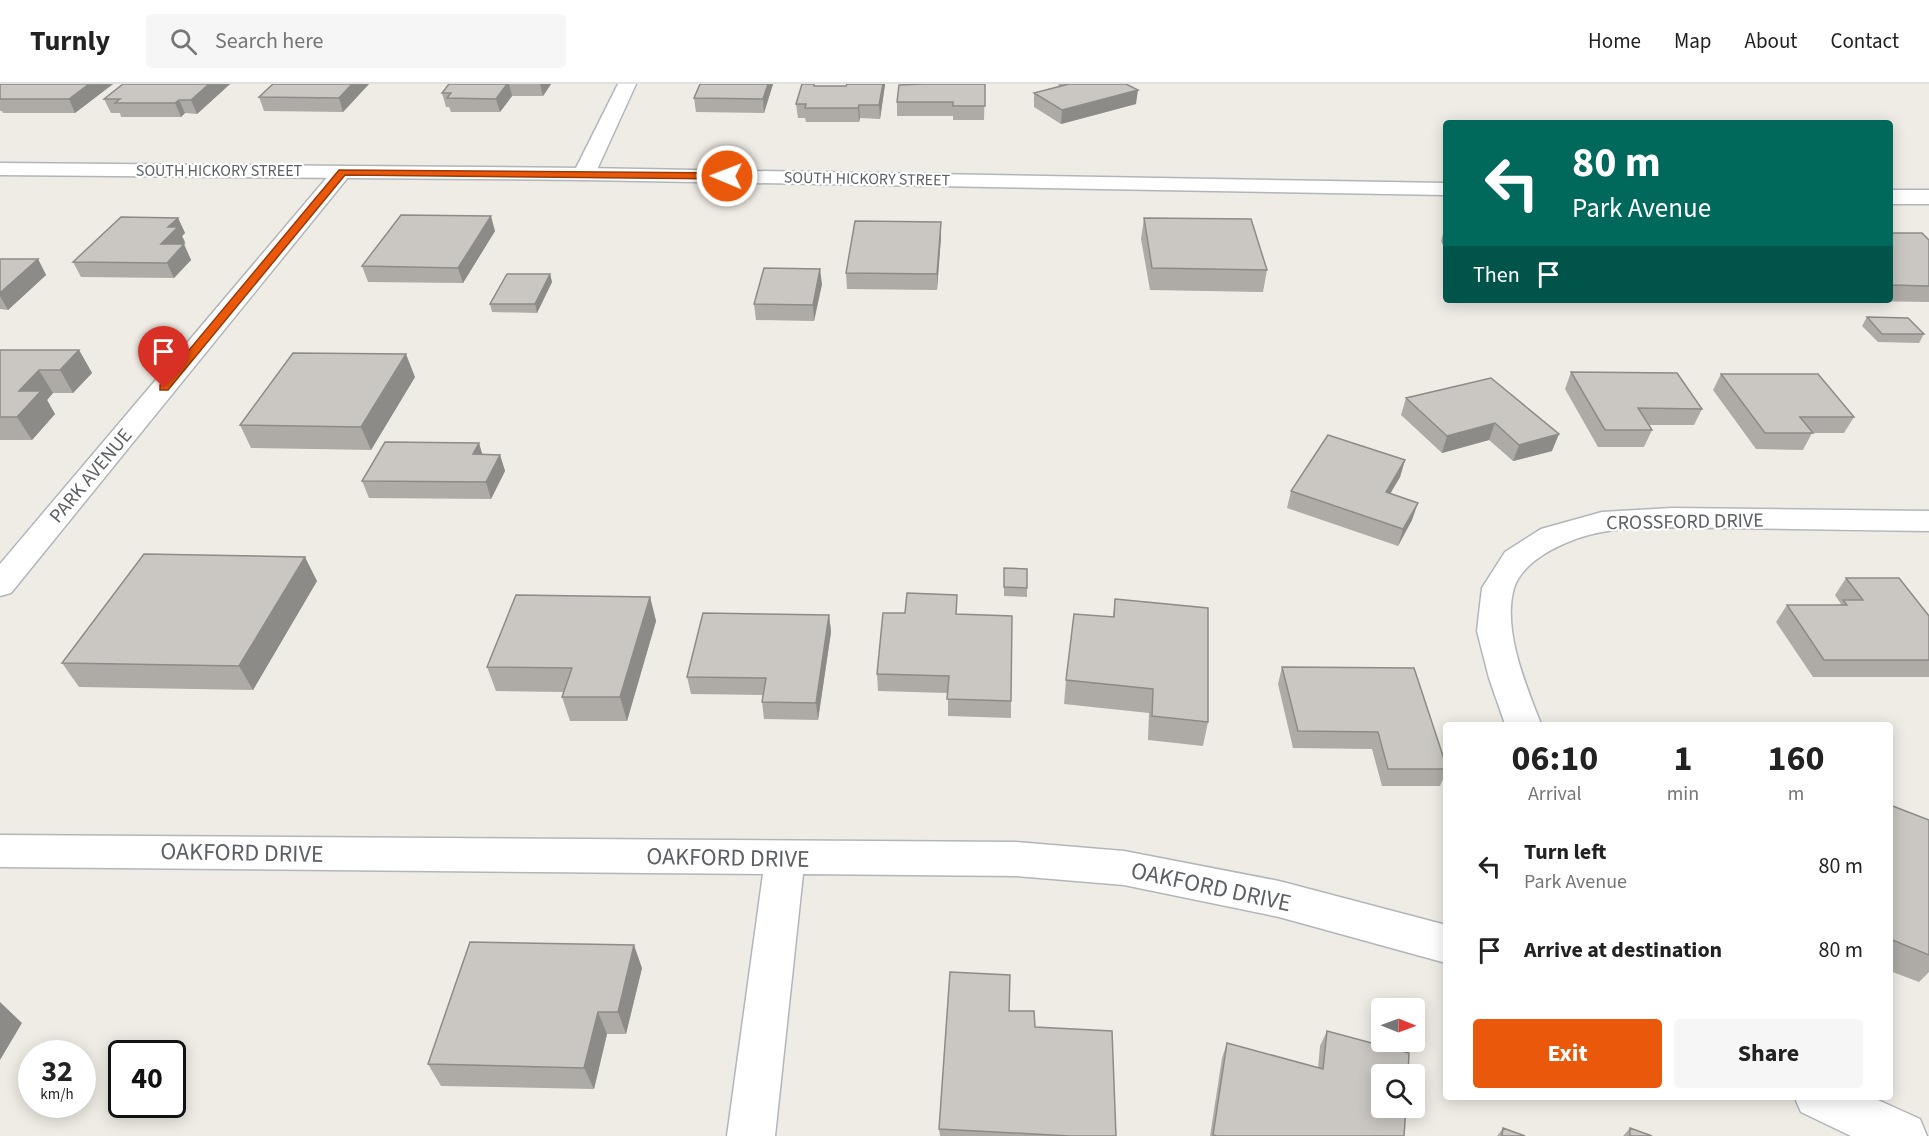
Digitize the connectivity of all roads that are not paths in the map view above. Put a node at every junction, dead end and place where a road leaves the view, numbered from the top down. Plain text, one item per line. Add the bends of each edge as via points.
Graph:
1 (627, 84) edge
2 (0, 170) edge
3 (342, 172) junction
4 (584, 174) junction
5 (1443, 189) edge
6 (1893, 197) edge
7 (1929, 197) edge
8 (1929, 521) edge
9 (0, 585) edge
10 (1522, 722) edge
11 (0, 851) edge
12 (785, 858) junction
13 (1443, 943) edge
14 (1826, 1100) edge
15 (751, 1136) edge
16 (1903, 1136) edge

1 - 4 street
2 - 3 street, SOUTH HICKORY STREET
3 - 4 street, SOUTH HICKORY STREET
3 - 9 street, PARK AVENUE
4 - 5 street, SOUTH HICKORY STREET
6 - 7 street
8 - 10 street, CROSSFORD DRIVE via 1672,518 1602,522 1552,536 1516,559 1498,588 1494,631
11 - 12 street, OAKFORD DRIVE
12 - 13 street, OAKFORD DRIVE via 1015,860 1124,868 1279,899
12 - 15 street
14 - 16 street

